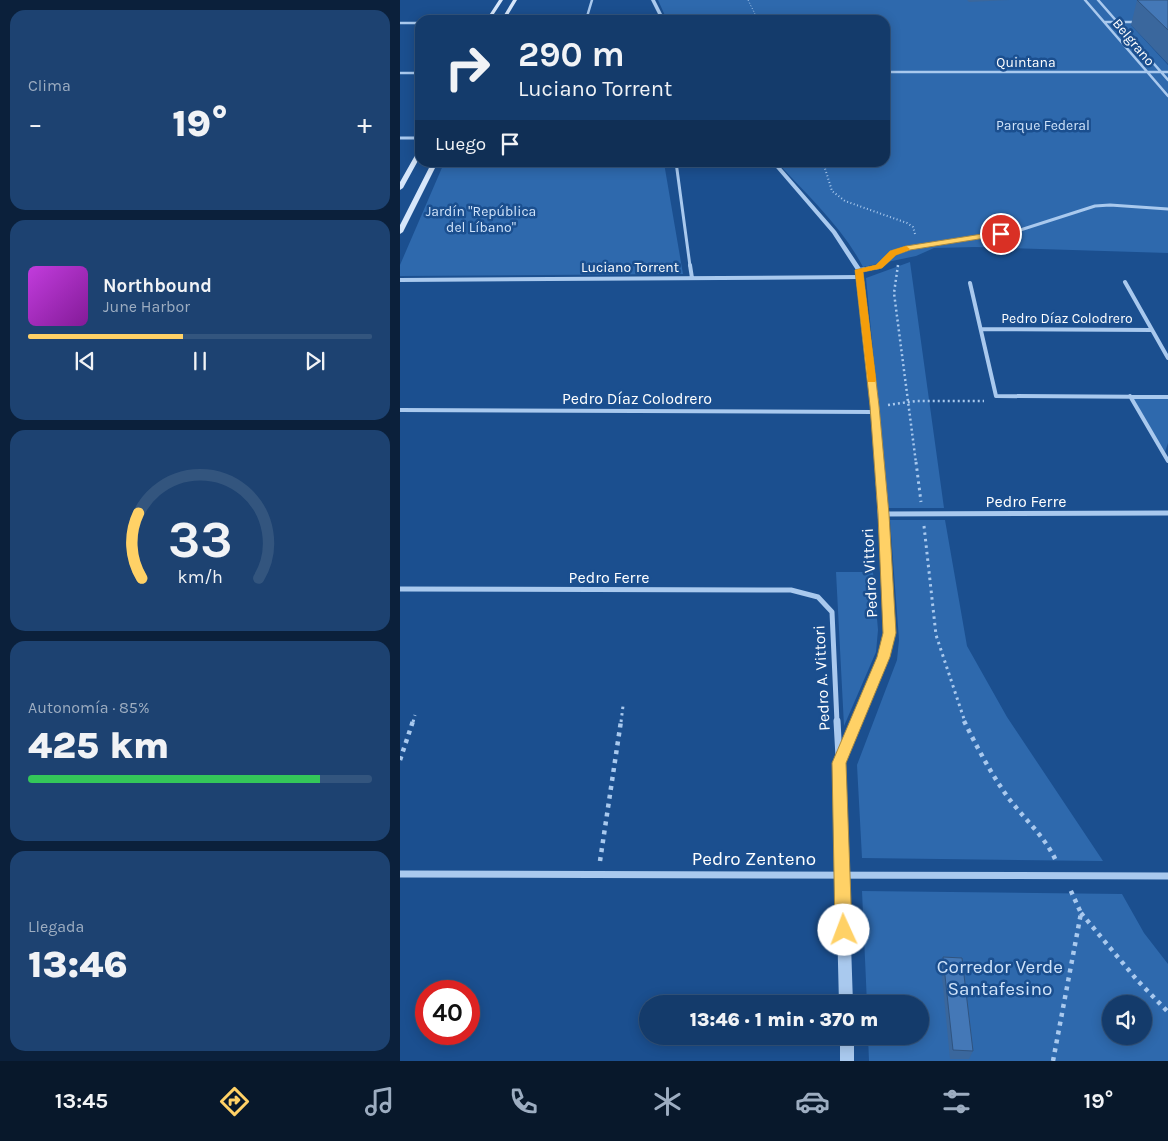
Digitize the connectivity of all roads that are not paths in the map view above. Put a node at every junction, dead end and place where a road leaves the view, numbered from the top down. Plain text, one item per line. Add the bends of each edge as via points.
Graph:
1 (501, 0) edge
2 (514, 0) edge
3 (592, 0) edge
4 (653, 0) edge
5 (1085, 0) edge
6 (1098, 0) edge
7 (491, 15) edge
8 (506, 15) edge
9 (588, 15) edge
10 (660, 15) edge
11 (1104, 22) junction
12 (1117, 22) junction
13 (1142, 22) edge
14 (400, 23) edge
15 (415, 23) edge
16 (890, 72) edge
17 (1146, 72) junction
18 (1161, 72) junction
19 (1168, 72) edge
20 (400, 73) edge
21 (415, 73) edge
22 (1168, 80) edge
23 (1168, 96) edge
24 (400, 138) edge
25 (415, 138) edge
26 (415, 161) edge
27 (432, 167) edge
28 (677, 167) edge
29 (777, 167) edge
30 (400, 188) edge
31 (1168, 209) edge
32 (402, 225) edge
33 (400, 232) edge
34 (859, 274) junction
35 (692, 278) junction
36 (400, 280) edge
37 (1125, 282) dead end
38 (970, 283) dead end
39 (981, 328) junction
40 (1152, 330) junction
41 (1166, 350) edge
42 (1168, 358) edge
43 (1130, 396) junction
44 (1168, 397) edge
45 (874, 409) junction
46 (400, 410) edge
47 (1168, 460) edge
48 (1168, 513) edge
49 (883, 514) junction
50 (400, 589) edge
51 (818, 596) joint
52 (839, 763) junction
53 (400, 874) edge
54 (842, 874) junction
55 (1168, 876) edge
56 (846, 995) edge
57 (846, 1045) edge
58 (847, 1061) edge

1 - 7 main road
2 - 8 main road
3 - 9 street
4 - 10 street
5 - 11 street, Belgrano
6 - 12 street, Belgrano
11 - 12 street
11 - 17 street, Belgrano
12 - 13 street
12 - 18 street, Belgrano
14 - 15 street
16 - 17 street, Quintana
17 - 18 street, Quintana
17 - 23 street, Belgrano
18 - 19 street, Quintana
18 - 22 street, Belgrano
20 - 21 street
24 - 25 street
26 - 30 main road
27 - 32 main road
28 - 35 street
29 - 34 street, Pedro Vittori via 834,232
31 - 34 street, Luciano Torrent via 1096,206 1014,232 908,248 893,253 879,267
32 - 33 main road
34 - 35 street, Luciano Torrent
34 - 45 street, Pedro Vittori
35 - 36 street, Luciano Torrent
37 - 40 street
38 - 39 street
39 - 40 street, Pedro Díaz Colodrero
39 - 43 street via 996,396
40 - 41 street
41 - 42 street
43 - 44 street
43 - 47 street
45 - 46 street, Pedro Díaz Colodrero
45 - 49 street, Pedro Vittori
48 - 49 street, Pedro Ferre
49 - 52 street, Pedro Vittori via 890,633 884,657
50 - 51 street, Pedro Ferre via 791,590
51 - 52 street, Pedro A. Vittori via 832,612
52 - 54 street, Pedro Vittori
53 - 54 street, Pedro Zenteno
54 - 55 street, Pedro Zenteno
54 - 56 street, Pedro Vittori
57 - 58 street

